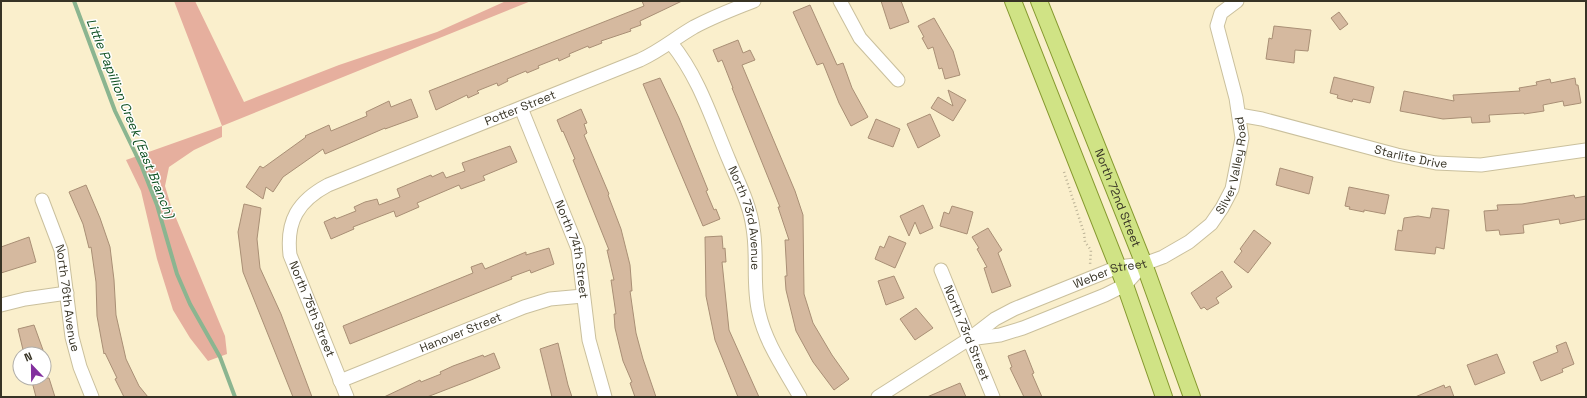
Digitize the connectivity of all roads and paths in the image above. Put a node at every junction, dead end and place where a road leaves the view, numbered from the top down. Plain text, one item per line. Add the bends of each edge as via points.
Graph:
1 (754, 1) edge
2 (840, 1) edge
3 (1013, 1) edge
4 (1039, 1) edge
5 (1237, 1) edge
6 (671, 43) junction
7 (898, 80) dead end
8 (521, 108) junction
9 (1239, 115) junction
10 (1586, 150) edge
11 (1062, 165) dead end
12 (42, 200) dead end
13 (293, 220) joint
14 (1144, 264) junction
15 (1118, 267) junction
16 (941, 270) dead end
17 (1094, 277) junction
18 (1125, 285) junction
19 (67, 293) junction
20 (583, 296) junction
21 (1, 305) edge
22 (969, 339) junction
23 (340, 381) junction
24 (92, 397) edge
25 (347, 397) edge
26 (605, 397) edge
27 (800, 397) edge
28 (878, 397) edge
29 (992, 397) edge
30 (1164, 397) edge
31 (1192, 397) edge

1 - 6 street, Potter Street via 705,21
2 - 7 street via 860,38
3 - 15 main road, North 72nd Street
4 - 14 main road, North 72nd Street
5 - 9 street, Silver Valley Road via 1221,13 1217,26
6 - 8 street, Potter Street via 646,57
6 - 27 street, North 73rd Avenue via 686,62 698,84 746,203 754,229 754,285 759,313 774,352
8 - 13 street, Potter Street via 328,185 306,200
8 - 20 street, North 74th Street via 574,238 581,261
9 - 10 street, Starlite Drive via 1397,155 1444,163 1481,164
9 - 14 street, Silver Valley Road via 1242,138 1236,171 1232,189 1222,208 1211,224 1190,242
11 - 17 path via 1084,239 1091,250 1089,262
12 - 19 street, North 76th Avenue via 61,250
13 - 23 street, North 75th Street via 290,255
14 - 15 street, Weber Street
14 - 18 street, Weber Street
14 - 31 main road, North 72nd Street
15 - 17 street, Weber Street
15 - 18 main road, North 72nd Street
16 - 22 street, North 73rd Street
17 - 22 street, Weber Street via 1001,316
18 - 22 street, Weber Street via 1023,328 1000,335
18 - 30 main road, North 72nd Street
19 - 21 street
19 - 24 street, North 76th Avenue via 74,344
20 - 23 street, Hanover Street via 550,299 524,307
20 - 26 street, North 74th Street via 593,356
22 - 28 street, Weber Street
22 - 29 street, North 73rd Street
23 - 25 street, North 75th Street

